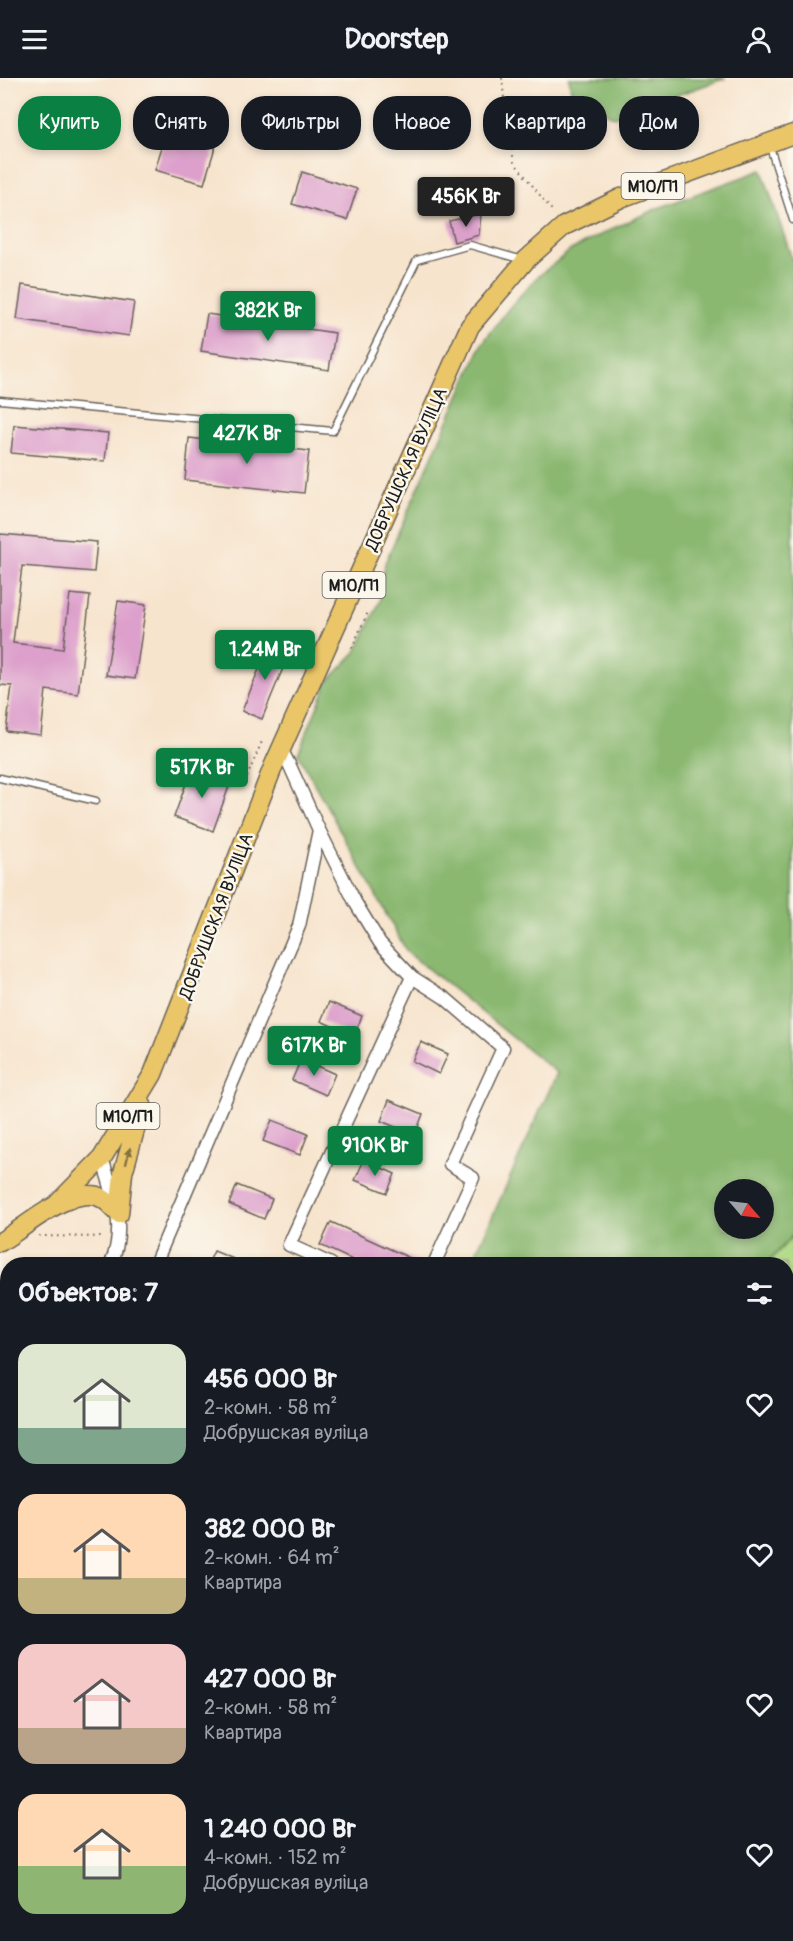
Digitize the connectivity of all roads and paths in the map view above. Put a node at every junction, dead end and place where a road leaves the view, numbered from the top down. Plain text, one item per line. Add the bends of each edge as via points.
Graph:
1 (502, 78) edge
2 (793, 134) edge
3 (769, 143) junction
4 (793, 220) edge
5 (564, 225) junction
6 (526, 260) junction
7 (0, 400) edge
8 (368, 612) dead end
9 (352, 648) dead end
10 (262, 739) dead end
11 (281, 749) junction
12 (247, 777) dead end
13 (0, 778) edge
14 (96, 801) dead end
15 (319, 830) junction
16 (412, 977) junction
17 (153, 1074) junction
18 (102, 1158) junction
19 (55, 1206) junction
20 (119, 1214) junction
21 (40, 1236) dead end
22 (108, 1237) dead end
23 (0, 1242) edge
24 (113, 1257) edge
25 (158, 1257) edge
26 (316, 1257) edge
27 (437, 1257) edge

1 - 5 path via 514,162
2 - 3 main road, ДОБРУШСКАЯ ВУЛІЦА / М10/П1
3 - 4 lane
3 - 5 main road, ДОБРУШСКАЯ ВУЛІЦА / М10/П1 via 621,198
5 - 6 main road, ДОБРУШСКАЯ ВУЛІЦА / М10/П1
6 - 7 lane via 470,245 417,260 333,431
6 - 11 main road, ДОБРУШСКАЯ ВУЛІЦА / М10/П1 via 470,326
8 - 9 path
10 - 12 path
11 - 15 street
11 - 17 main road, ДОБРУШСКАЯ ВУЛІЦА / М10/П1
13 - 14 lane
15 - 16 street via 380,944
15 - 25 street via 299,926
16 - 26 street via 289,1245
16 - 27 street via 445,998 503,1048 450,1164 472,1178
17 - 18 main road, ДОБРУШСКАЯ ВУЛІЦА / М10/П1
20 -> 17 main road via 123,1173
18 - 19 main road, М10/П1
18 - 20 street
19 - 20 main road via 80,1195 98,1197
19 - 23 main road, М10/П1
20 - 24 street via 119,1236
21 - 22 path

